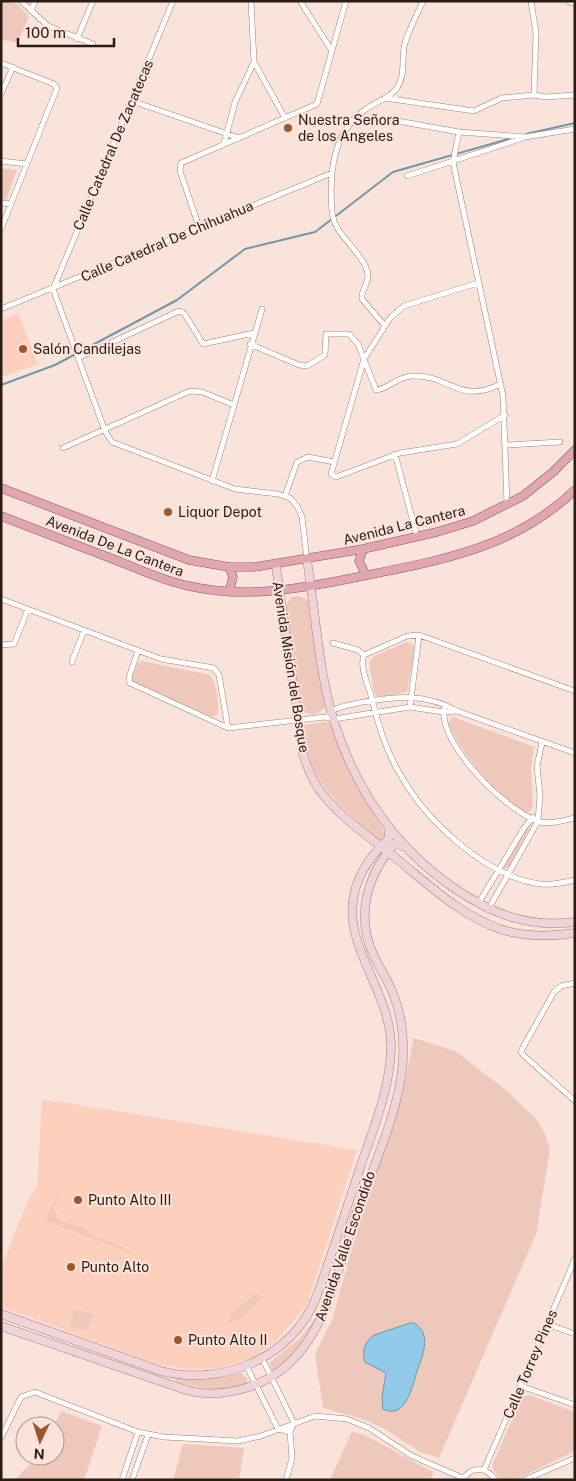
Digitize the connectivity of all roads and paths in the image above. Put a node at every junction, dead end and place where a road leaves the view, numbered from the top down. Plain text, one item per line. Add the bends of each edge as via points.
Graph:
1 (21, 1) edge
2 (35, 1) edge
3 (94, 1) edge
4 (173, 1) edge
5 (251, 1) edge
6 (300, 1) edge
7 (346, 1) edge
8 (423, 1) edge
9 (531, 1) edge
10 (568, 1) edge
11 (575, 4) edge
12 (31, 11) junction
13 (77, 39) junction
14 (93, 44) dead end
15 (332, 51) junction
16 (254, 62) junction
17 (1, 63) edge
18 (13, 66) junction
19 (1, 94) edge
20 (534, 95) junction
21 (575, 95) edge
22 (384, 98) junction
23 (132, 101) junction
24 (285, 118) junction
25 (353, 120) junction
26 (575, 129) edge
27 (459, 132) junction
28 (226, 133) junction
29 (526, 137) junction
30 (239, 138) junction
31 (224, 144) junction
32 (1, 161) edge
33 (452, 162) junction
34 (27, 164) junction
35 (332, 173) junction
36 (407, 176) dead end
37 (1, 202) edge
38 (11, 204) junction
39 (199, 227) junction
40 (1, 229) edge
41 (478, 283) junction
42 (54, 289) junction
43 (1, 309) edge
44 (262, 309) dead end
45 (385, 326) junction
46 (254, 333) junction
47 (250, 344) junction
48 (78, 358) junction
49 (364, 359) junction
50 (501, 384) junction
51 (234, 405) junction
52 (505, 415) junction
53 (104, 431) junction
54 (560, 442) dead end
55 (506, 445) junction
56 (62, 448) dead end
57 (575, 450) edge
58 (395, 454) junction
59 (334, 462) junction
60 (212, 481) junction
61 (1, 488) edge
62 (575, 490) edge
63 (288, 497) junction
64 (507, 505) junction
65 (1, 516) edge
66 (417, 537) junction
67 (363, 549) junction
68 (307, 560) junction
69 (276, 566) junction
70 (229, 567) junction
71 (366, 575) junction
72 (311, 586) junction
73 (278, 591) junction
74 (229, 592) junction
75 (1, 598) edge
76 (28, 609) junction
77 (84, 630) junction
78 (420, 635) junction
79 (333, 643) dead end
80 (1, 645) edge
81 (138, 650) junction
82 (364, 655) junction
83 (72, 662) dead end
84 (575, 691) edge
85 (412, 696) junction
86 (372, 701) junction
87 (445, 704) junction
88 (410, 707) junction
89 (331, 710) junction
90 (374, 711) junction
91 (457, 711) junction
92 (443, 712) junction
93 (325, 717) junction
94 (334, 719) junction
95 (297, 720) junction
96 (228, 728) junction
97 (542, 743) junction
98 (575, 753) edge
99 (538, 814) junction
100 (530, 818) junction
101 (575, 818) edge
102 (538, 821) junction
103 (389, 828) junction
104 (370, 838) junction
105 (406, 847) junction
106 (384, 849) junction
107 (373, 855) junction
108 (398, 859) junction
109 (378, 865) junction
110 (498, 870) junction
111 (508, 874) junction
112 (575, 880) edge
113 (478, 905) junction
114 (488, 910) junction
115 (575, 922) edge
116 (575, 933) edge
117 (575, 983) edge
118 (575, 1090) edge
119 (573, 1099) edge
120 (574, 1260) edge
121 (1, 1314) edge
122 (547, 1324) junction
123 (1, 1326) edge
124 (575, 1334) edge
125 (110, 1353) junction
126 (262, 1358) junction
127 (106, 1362) junction
128 (246, 1365) junction
129 (273, 1376) junction
130 (255, 1385) junction
131 (521, 1386) junction
132 (575, 1405) edge
133 (294, 1423) junction
134 (278, 1430) junction
135 (138, 1432) junction
136 (290, 1432) junction
137 (148, 1435) junction
138 (1, 1438) edge
139 (575, 1458) edge
140 (484, 1470) junction
141 (463, 1479) edge
142 (122, 1480) edge
143 (132, 1480) edge
144 (286, 1480) edge
145 (495, 1480) edge
146 (524, 1480) edge

1 - 12 street
2 - 12 street
3 - 13 street
4 - 23 street, Calle Catedral De Zacatecas
5 - 16 street
6 - 15 street
7 - 15 street
8 - 22 street via 406,41 401,81 393,93
9 - 20 street via 536,33
10 - 11 street
12 - 13 street via 48,26
13 - 14 street
15 - 24 street via 317,104
16 - 24 street
16 - 28 street
17 - 18 street
18 - 19 street
18 - 34 street via 57,88
20 - 21 street
20 - 22 street via 502,98 474,111
22 - 25 street
23 - 28 street
23 - 42 street, Calle Catedral De Zacatecas
24 - 30 street
25 - 27 street via 392,120
25 - 35 street via 340,137
26 - 29 street
27 - 29 street
27 - 33 street
28 - 30 street
28 - 31 street
29 - 33 street
30 - 31 street
31 - 39 street via 184,161 180,166
32 - 34 street
33 - 36 street
33 - 41 street
34 - 38 street
35 - 39 street, Calle Catedral De Chihuahua
35 - 45 street via 332,206 336,225 367,271 368,282 362,299
37 - 38 street
38 - 40 street
39 - 42 street, Calle Catedral De Chihuahua
41 - 45 street via 404,306
41 - 50 street
42 - 43 street, Calle Catedral De Chihuahua
42 - 48 street
44 - 46 street
45 - 49 street
46 - 47 street
46 - 48 street via 207,345 200,342 182,312 176,312
47 - 49 street via 307,366 325,355 326,334 343,333 354,337
47 - 51 street
48 - 53 street
49 - 50 street via 376,390 410,376 432,379 470,392 485,391
49 - 59 street
50 - 52 street
51 - 53 street via 196,390
51 - 60 street
52 - 55 street
52 - 58 street via 457,444
53 - 56 street
53 - 60 street via 116,445
54 - 55 street
55 - 64 street
57 - 64 main road, Avenida La Cantera via 538,484
58 - 59 street via 336,476 331,474
58 - 66 street
59 - 63 street via 308,458 297,462
60 - 63 street via 244,491
61 - 70 main road, Avenida De La Cantera via 170,554
62 - 71 main road via 531,523 482,548 452,558
63 - 68 street via 302,517
64 - 66 main road, Avenida La Cantera via 474,521
65 - 74 main road, Avenida De La Cantera via 174,582
66 - 67 main road, Avenida La Cantera
67 - 68 main road, Avenida La Cantera
67 - 71 main road via 359,561
68 - 69 main road, Avenida De La Cantera
68 - 72 street
69 - 70 main road, Avenida De La Cantera
69 - 73 street, Avenida Misión del Bosque
70 - 74 main road via 233,577
71 - 72 main road
72 - 73 main road, Avenida De La Cantera
72 - 89 street
73 - 74 main road, Avenida De La Cantera
73 - 95 street, Avenida Misión del Bosque
75 - 76 street
76 - 77 street
76 - 80 street via 14,644
77 - 81 street
77 - 83 street
78 - 82 street via 407,636
78 - 84 street
78 - 85 street
79 - 82 street
81 - 96 street via 216,670
81 - 96 street via 130,683
82 - 86 street via 362,664
85 - 86 street
85 - 87 street
85 - 88 street
86 - 89 street
86 - 90 street
87 - 91 street
87 - 92 street
88 - 90 street
88 - 92 street
89 - 93 street
89 - 94 street
90 - 94 street
90 - 110 street via 390,756 420,803 454,839
91 - 92 street
91 - 97 street
92 - 100 street via 444,725 469,764 508,804
93 - 94 street
93 - 95 street
94 - 103 street via 350,765
95 - 96 street
95 - 104 street, Avenida Misión del Bosque via 303,754 317,786 331,805
97 - 98 street
97 - 99 street via 537,766
99 - 100 street
99 - 102 street
100 - 102 street
100 - 110 street
101 - 102 street
102 - 111 street
103 - 105 street
103 - 106 street, Avenida Valle Escondido
104 - 106 street, Avenida Misión del Bosque
104 - 107 street
105 - 106 street, Avenida Valle Escondido via 394,844
105 - 113 street via 444,881
106 - 107 street, Avenida Valle Escondido
106 - 108 street, Avenida Misión del Bosque
106 - 109 street, Avenida Valle Escondido
107 - 126 street, Avenida Valle Escondido via 356,889 353,921 358,949 387,1016 391,1050 386,1087 314,1304 289,1338
108 - 109 street
108 - 116 street, Avenida Misión del Bosque via 450,901 498,928 531,936
109 - 129 street, Avenida Valle Escondido via 365,900 364,922 367,940 391,988 399,1013 403,1044 399,1086 322,1319 298,1354
110 - 111 street
110 - 113 street
111 - 112 street via 542,884
111 - 114 street
113 - 114 street
114 - 115 street via 533,923
117 - 119 street via 561,986 554,992 520,1051
118 - 119 street
120 - 122 street, Calle Torrey Pines
121 - 125 street, Avenida Valle Escondido
122 - 124 street
122 - 131 street, Calle Torrey Pines
123 - 127 street, Avenida Valle Escondido
125 - 127 street
125 - 128 street, Avenida Valle Escondido via 186,1376 218,1374
126 - 128 street, Avenida Valle Escondido
126 - 129 street
127 - 130 street, Avenida Valle Escondido via 194,1392 219,1394
128 - 130 street
129 - 130 street, Avenida Valle Escondido
129 - 133 street
130 - 134 street
131 - 132 street
131 - 140 street, Calle Torrey Pines
133 - 134 street
133 - 136 street
133 - 141 street via 322,1415 347,1419 369,1428 412,1456
134 - 136 street
134 - 137 street via 238,1441
135 - 137 street
135 - 138 street via 35,1392 21,1397
135 - 142 street
136 - 144 street via 292,1458
137 - 143 street
139 - 146 street
140 - 141 street via 470,1471
140 - 145 street

